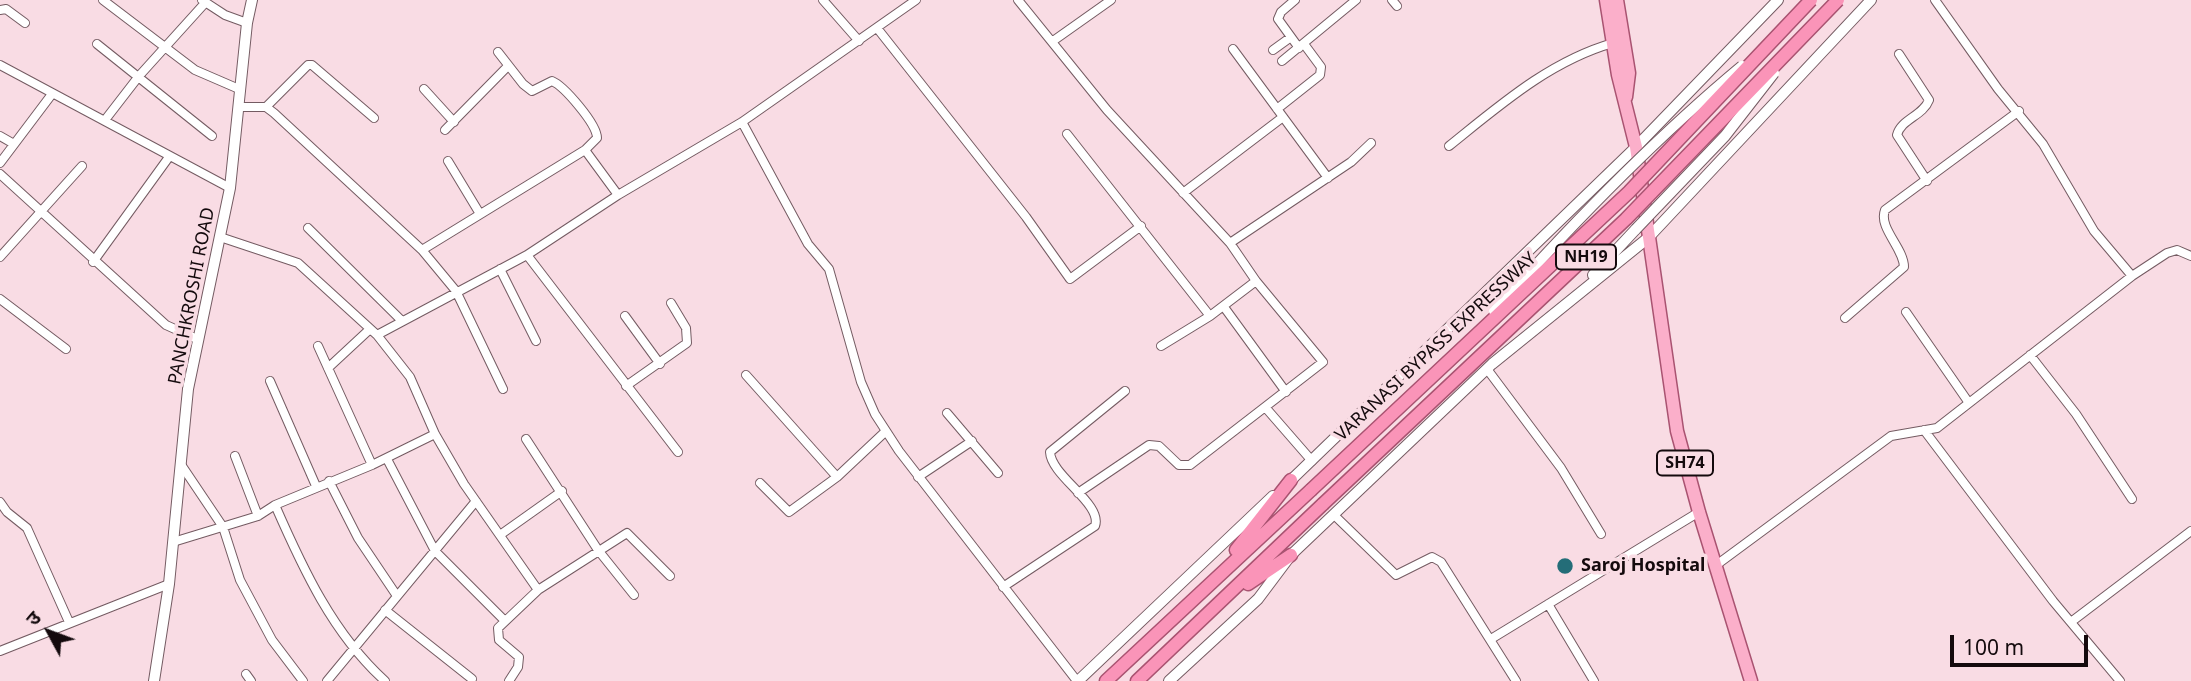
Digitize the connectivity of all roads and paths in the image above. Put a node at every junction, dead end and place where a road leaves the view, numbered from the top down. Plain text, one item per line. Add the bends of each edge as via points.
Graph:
1 (103, 0) edge
2 (252, 0) edge
3 (823, 0) edge
4 (916, 0) edge
5 (1018, 0) edge
6 (1111, 0) edge
7 (1295, 0) edge
8 (1356, 0) edge
9 (1606, 0) edge
10 (1616, 0) edge
11 (1777, 0) edge
12 (1811, 0) edge
13 (1838, 0) edge
14 (1871, 0) edge
15 (1935, 0) edge
16 (203, 1) edge
17 (0, 10) edge
18 (25, 23) dead end
19 (247, 23) junction
20 (877, 27) junction
21 (1291, 37) junction
22 (1803, 37) junction
23 (859, 41) junction
24 (1053, 41) junction
25 (1613, 43) junction
26 (97, 44) dead end
27 (1302, 46) junction
28 (164, 47) junction
29 (1233, 48) dead end
30 (1273, 50) dead end
31 (498, 52) dead end
32 (1899, 54) dead end
33 (1282, 61) dead end
34 (0, 65) edge
35 (509, 66) junction
36 (139, 76) junction
37 (239, 89) junction
38 (424, 89) dead end
39 (52, 94) junction
40 (1625, 101) junction
41 (238, 107) junction
42 (266, 107) junction
43 (2019, 111) junction
44 (1280, 113) junction
45 (374, 118) dead end
46 (105, 120) junction
47 (454, 122) junction
48 (742, 122) junction
49 (445, 130) dead end
50 (1067, 134) dead end
51 (0, 136) edge
52 (212, 136) dead end
53 (1371, 143) dead end
54 (14, 144) junction
55 (1449, 146) dead end
56 (1636, 147) junction
57 (585, 150) junction
58 (169, 157) junction
59 (448, 161) dead end
60 (0, 163) edge
61 (82, 166) dead end
62 (0, 174) edge
63 (1328, 178) junction
64 (1927, 181) junction
65 (230, 188) junction
66 (1183, 193) junction
67 (618, 195) junction
68 (42, 210) junction
69 (480, 214) junction
70 (1141, 226) junction
71 (308, 228) dead end
72 (220, 237) junction
73 (1648, 238) junction
74 (1230, 243) junction
75 (422, 250) junction
76 (527, 255) junction
77 (2191, 256) edge
78 (0, 257) edge
79 (93, 262) junction
80 (500, 269) junction
81 (2132, 276) junction
82 (1256, 281) junction
83 (456, 291) junction
84 (0, 299) edge
85 (671, 303) dead end
86 (1224, 307) junction
87 (1560, 308) junction
88 (1906, 312) dead end
89 (625, 316) dead end
90 (1210, 317) junction
91 (1845, 317) dead end
92 (402, 321) junction
93 (370, 328) junction
94 (377, 335) junction
95 (197, 339) junction
96 (536, 341) dead end
97 (318, 346) dead end
98 (1161, 346) dead end
99 (65, 349) dead end
100 (2030, 355) junction
101 (660, 364) junction
102 (328, 368) junction
103 (1487, 369) junction
104 (746, 375) dead end
105 (270, 380) dead end
106 (626, 386) junction
107 (503, 389) dead end
108 (1125, 391) dead end
109 (1286, 391) junction
110 (1969, 403) junction
111 (1265, 407) junction
112 (947, 413) dead end
113 (1923, 430) junction
114 (886, 431) junction
115 (435, 434) junction
116 (526, 439) dead end
117 (972, 441) junction
118 (678, 452) dead end
119 (235, 457) dead end
120 (387, 459) junction
121 (1312, 461) junction
122 (372, 465) junction
123 (182, 466) junction
124 (998, 473) dead end
125 (837, 477) junction
126 (918, 477) junction
127 (1291, 480) junction
128 (329, 481) junction
129 (760, 483) dead end
130 (316, 486) junction
131 (562, 491) junction
132 (1078, 493) junction
133 (2132, 499) dead end
134 (476, 501) junction
135 (0, 502) edge
136 (275, 505) junction
137 (1699, 512) junction
138 (1334, 514) junction
139 (258, 516) junction
140 (223, 527) junction
141 (2191, 531) edge
142 (1601, 534) dead end
143 (500, 535) junction
144 (173, 542) junction
145 (598, 550) junction
146 (435, 551) junction
147 (1292, 555) junction
148 (1715, 566) junction
149 (670, 576) dead end
150 (169, 584) junction
151 (1003, 587) junction
152 (538, 590) junction
153 (634, 595) dead end
154 (1197, 595) junction
155 (397, 596) junction
156 (1219, 603) junction
157 (1548, 604) junction
158 (386, 610) junction
159 (505, 621) junction
160 (69, 622) junction
161 (2071, 622) junction
162 (1491, 639) junction
163 (354, 648) junction
164 (0, 650) edge
165 (472, 678) dead end
166 (154, 681) edge
167 (303, 681) edge
168 (327, 681) edge
169 (385, 681) edge
170 (509, 681) edge
171 (1077, 681) edge
172 (1106, 681) edge
173 (1137, 681) edge
174 (1169, 681) edge
175 (1516, 681) edge
176 (1594, 681) edge
177 (1752, 681) edge
178 (2120, 681) edge

1 - 28 street
2 - 19 street, PANCHKROSHI ROAD
3 - 23 street
4 - 20 street
5 - 24 street
6 - 24 street
7 - 21 street via 1279,16
8 - 27 street
9 - 25 main road, SH74
10 - 40 main road, SH74 via 1629,73
11 - 56 street
12 - 154 highway, VARANASI BYPASS EXPRESSWAY / NH19, bridge via 1629,192
13 - 22 highway, VARANASI BYPASS EXPRESSWAY / NH19, bridge
14 - 73 street
15 - 43 street
16 - 19 street
16 - 28 street
17 - 18 street via 6,9
19 - 37 street, PANCHKROSHI ROAD
20 - 23 street
20 - 70 street via 1070,279
21 - 27 street
21 - 30 street
22 - 87 street, bridge via 1725,136
22 - 156 highway, VARANASI BYPASS EXPRESSWAY / NH19, bridge via 1626,219
23 - 48 street
24 - 66 street via 1107,110
25 - 40 main road, SH74
25 - 55 street via 1586,51 1529,83
26 - 36 street
27 - 33 street
27 - 44 street via 1321,67 1320,75
28 - 36 street
28 - 37 street via 195,70
29 - 44 street
31 - 35 street
32 - 64 street via 1929,100 1897,135
34 - 39 street
35 - 47 street
35 - 57 street via 532,91 552,81 560,85 597,132
36 - 46 street
36 - 52 street
37 - 41 street, PANCHKROSHI ROAD
38 - 47 street
39 - 46 street
39 - 54 street
40 - 56 main road, SH74
41 - 42 street
41 - 65 street, PANCHKROSHI ROAD
42 - 45 street via 312,65
42 - 75 street
43 - 64 street
43 - 81 street via 2094,231
44 - 63 street
44 - 66 street
46 - 58 street
47 - 49 street
48 - 67 street
48 - 114 street via 808,244 829,269 861,382
50 - 70 street
51 - 54 street
53 - 63 street
54 - 60 street
56 - 73 main road, SH74
56 - 121 street
57 - 67 street
57 - 69 street
58 - 65 street
58 - 79 street
59 - 69 street
61 - 68 street
62 - 68 street
63 - 74 street
64 - 91 street via 1883,214 1904,267
65 - 72 street, PANCHKROSHI ROAD
66 - 74 street
67 - 76 street
68 - 78 street
68 - 79 street
69 - 75 street
70 - 90 street
71 - 92 street
72 - 93 street via 298,263
72 - 95 street, PANCHKROSHI ROAD
73 - 87 street
73 - 137 main road, SH74 via 1668,383
74 - 82 street
75 - 83 street
76 - 80 street
76 - 106 street
77 - 81 street via 2177,250 2167,253
79 - 95 street via 166,325
80 - 83 street
80 - 96 street
81 - 100 street
82 - 86 street
82 - 109 street via 1323,362
83 - 92 street
83 - 107 street
84 - 99 street
85 - 101 street via 687,344
86 - 90 street
86 - 109 street
87 - 103 street
88 - 110 street
89 - 101 street
90 - 98 street
92 - 94 street
93 - 94 street
93 - 102 street
94 - 115 street via 410,377
95 - 123 street, PANCHKROSHI ROAD
97 - 102 street
100 - 110 street
100 - 133 street
101 - 106 street
102 - 122 street
103 - 138 street
103 - 142 street via 1561,468
104 - 125 street
105 - 130 street
106 - 118 street
108 - 132 street via 1050,452
109 - 111 street
110 - 113 street via 1937,428
111 - 121 street
111 - 132 street via 1190,465 1179,465 1160,446 1149,445
112 - 117 street
113 - 148 street via 1891,436
113 - 161 street
114 - 125 street
114 - 126 street
115 - 120 street
115 - 134 street
116 - 131 street
117 - 124 street
117 - 126 street
119 - 139 street
120 - 122 street
120 - 146 street
121 - 127 street
122 - 128 street
123 - 140 street
123 - 144 street, PANCHKROSHI ROAD
125 - 129 street via 789,512
126 - 151 street
127 - 154 highway
127 - 171 street
128 - 130 street
128 - 155 street via 358,538
130 - 136 street
131 - 143 street
131 - 145 street
132 - 151 street via 1094,512 1095,526
134 - 143 street
134 - 146 street
135 - 160 street via 27,528
136 - 139 street
136 - 163 street via 309,580
137 - 148 main road, SH74
137 - 157 street
138 - 147 street
138 - 162 street via 1396,575 1433,557 1441,562
139 - 140 street
140 - 144 street
140 - 167 street via 240,580 272,640
141 - 161 street
143 - 152 street
144 - 150 street, PANCHKROSHI ROAD
145 - 149 street via 630,533
145 - 152 street
145 - 153 street
146 - 155 street
146 - 159 street
147 - 156 highway
147 - 174 street via 1258,599
148 - 177 main road, SH74
150 - 160 street
150 - 166 street, PANCHKROSHI ROAD
151 - 171 street
152 - 159 street
154 - 172 highway, VARANASI BYPASS EXPRESSWAY / NH19
155 - 158 street
156 - 173 highway, VARANASI BYPASS EXPRESSWAY / NH19
157 - 162 street
157 - 176 street
158 - 163 street
158 - 165 street
159 - 170 street via 496,634 519,657
160 - 164 street
161 - 178 street
162 - 175 street
163 - 168 street
163 - 169 street

